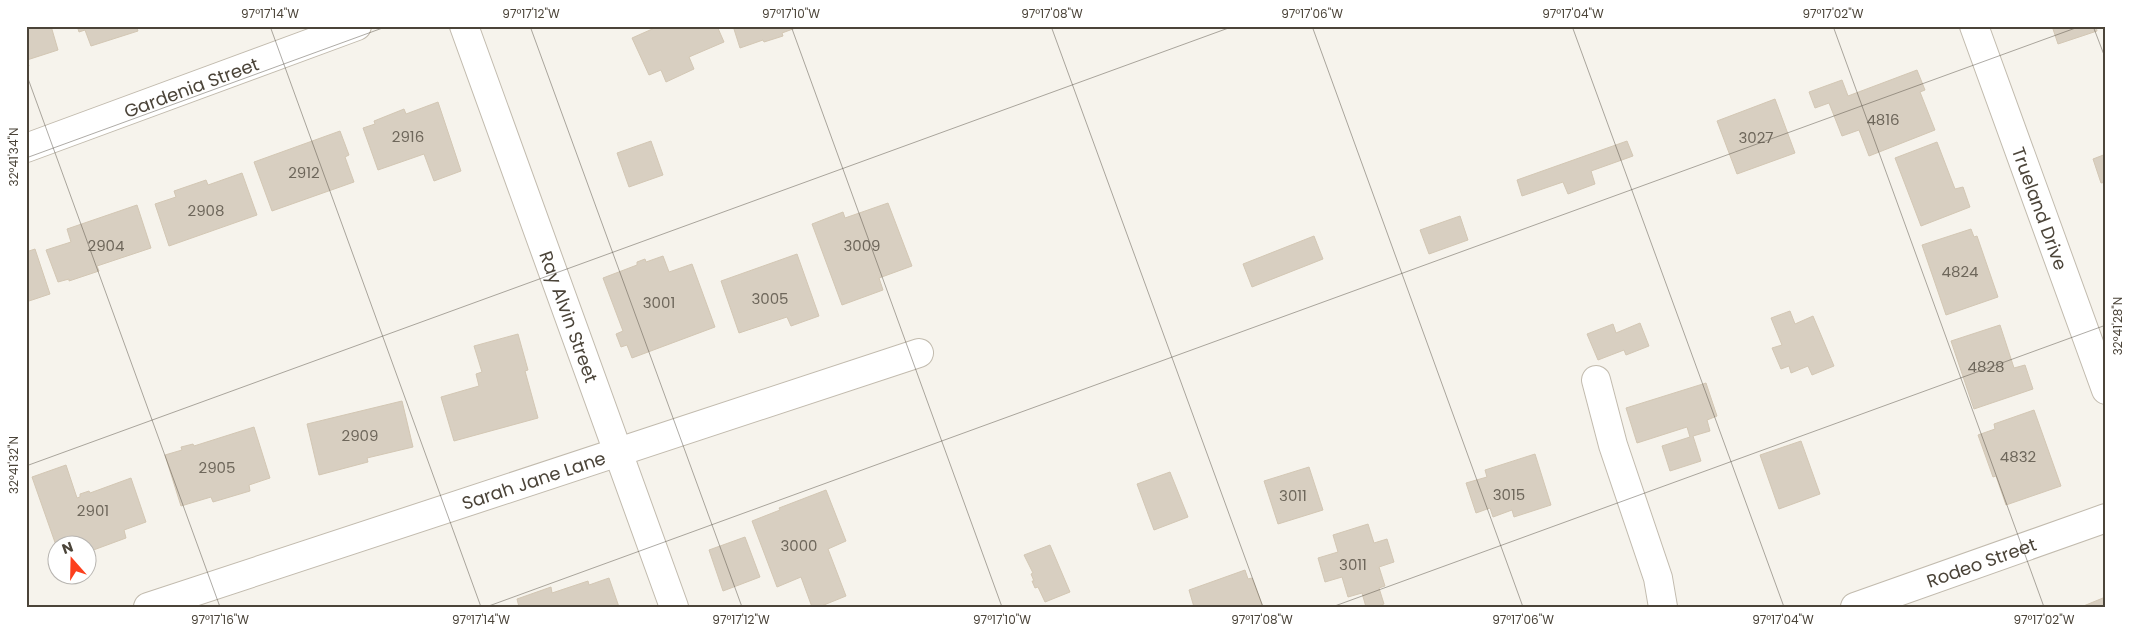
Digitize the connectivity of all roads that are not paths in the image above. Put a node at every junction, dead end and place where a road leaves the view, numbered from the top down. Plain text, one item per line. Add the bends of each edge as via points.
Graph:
1 (357, 26) edge
2 (464, 26) edge
3 (1974, 26) edge
4 (26, 148) edge
5 (920, 353) dead end
6 (1596, 380) dead end
7 (2106, 390) edge
8 (618, 452) junction
9 (2106, 518) edge
10 (148, 607) edge
11 (674, 607) edge
12 (1663, 607) edge
13 (1855, 607) edge

1 - 4 street, Gardenia Street
2 - 8 street, Ray Alvin Street
3 - 7 street, Trueland Drive
5 - 8 street, Sarah Jane Lane
6 - 12 street via 1613,445 1658,578
8 - 10 street, Sarah Jane Lane
8 - 11 street, Ray Alvin Street
9 - 13 street, Rodeo Street

